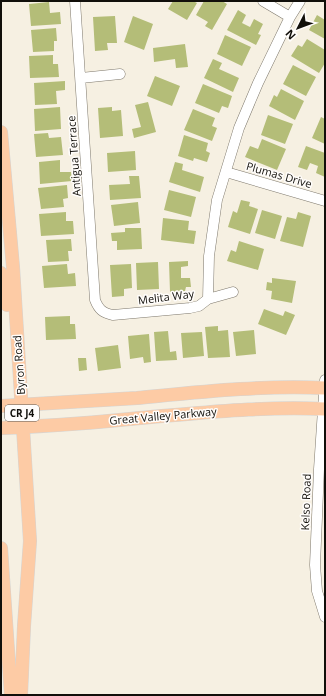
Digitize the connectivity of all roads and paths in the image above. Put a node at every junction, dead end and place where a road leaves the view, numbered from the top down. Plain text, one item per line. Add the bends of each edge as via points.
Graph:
1 (75, 1) edge
2 (263, 1) edge
3 (300, 1) edge
4 (290, 17) junction
5 (120, 74) dead end
6 (80, 78) junction
7 (1, 132) edge
8 (226, 172) junction
9 (325, 201) edge
10 (1, 273) edge
11 (233, 292) dead end
12 (208, 300) junction
13 (100, 309) joint
14 (17, 333) junction
15 (325, 380) edge
16 (325, 388) edge
17 (21, 404) junction
18 (1, 406) edge
19 (324, 409) edge
20 (23, 427) junction
21 (1, 428) edge
22 (1, 548) edge
23 (325, 616) edge
24 (11, 695) edge
25 (21, 695) edge

1 - 6 street, Antigua Terrace
2 - 4 street
3 - 4 street
4 - 8 street via 239,128
5 - 6 street
6 - 13 street, Antigua Terrace via 95,300
7 - 14 main road, Byron Road / CR J4
8 - 9 street, Plumas Drive
8 - 12 street via 217,200 209,256
10 - 14 main road via 8,308
11 - 12 street, Melita Way
12 - 13 street, Melita Way via 190,308 113,315
14 - 17 main road, Byron Road / CR J4
15 - 16 street, Kelso Road
16 - 17 main road, Great Valley Parkway via 291,386 211,390 136,398
16 - 19 street, Kelso Road
17 - 18 main road, Great Valley Parkway
17 - 20 main road, Byron Road / CR J4
19 - 20 main road, Great Valley Parkway via 213,411
19 - 23 street, Kelso Road via 315,565 317,591
20 - 21 main road, Great Valley Parkway
20 - 25 main road, Byron Road / CR J4 via 30,541
22 - 24 main road

